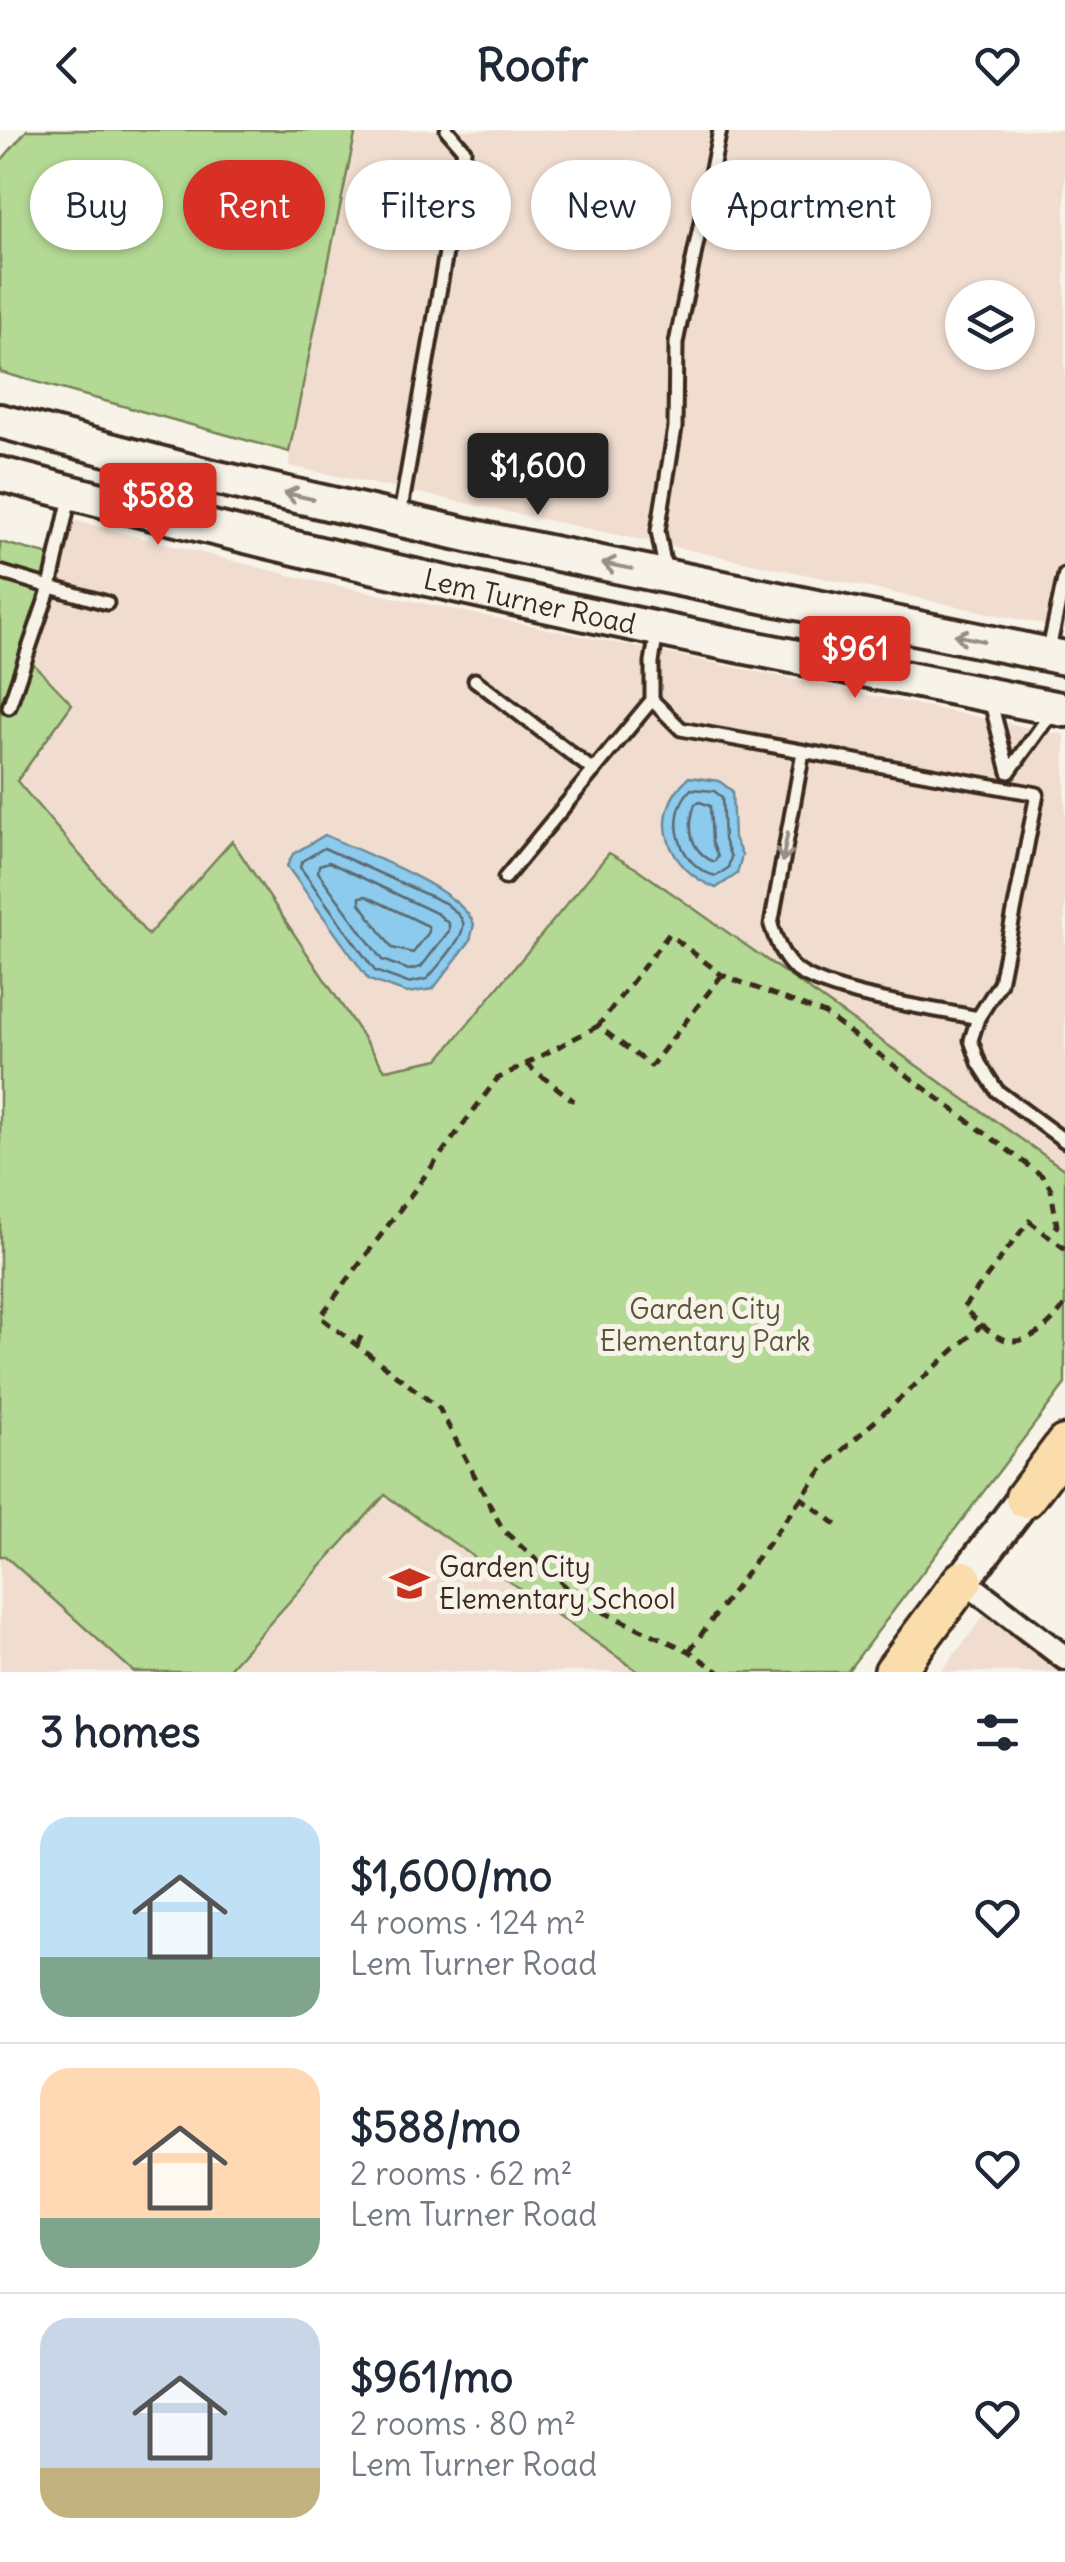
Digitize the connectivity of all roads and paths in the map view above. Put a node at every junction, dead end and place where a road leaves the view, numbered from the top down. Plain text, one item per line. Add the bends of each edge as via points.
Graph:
1 (447, 130) edge
2 (720, 130) edge
3 (0, 421) edge
4 (0, 474) edge
5 (71, 493) junction
6 (399, 520) junction
7 (0, 572) edge
8 (1065, 575) edge
9 (667, 576) junction
10 (50, 587) junction
11 (106, 602) dead end
12 (658, 629) junction
13 (1056, 656) edge
14 (475, 680) dead end
15 (989, 695) junction
16 (652, 700) junction
17 (9, 707) dead end
18 (1060, 709) edge
19 (803, 752) junction
20 (594, 770) junction
21 (1009, 772) junction
22 (1005, 788) junction
23 (505, 878) dead end
24 (722, 975) junction
25 (978, 1018) junction
26 (598, 1026) junction
27 (526, 1064) junction
28 (574, 1101) dead end
29 (1065, 1141) edge
30 (1050, 1236) junction
31 (1065, 1249) edge
32 (1065, 1304) edge
33 (984, 1324) junction
34 (364, 1330) dead end
35 (356, 1346) junction
36 (1065, 1445) edge
37 (800, 1497) junction
38 (1025, 1498) joint
39 (837, 1525) dead end
40 (962, 1580) junction
41 (689, 1651) junction
42 (1065, 1658) edge
43 (719, 1672) edge
44 (894, 1672) edge

1 - 6 lane via 464,150
2 - 9 lane via 676,343 675,428 658,531
6 -> 3 main road, Lem Turner Road
4 - 5 main road, Lem Turner Road
5 - 10 lane
5 - 12 main road, Lem Turner Road
9 -> 6 main road, Lem Turner Road
7 - 10 lane
8 - 13 lane
9 - 12 main road
13 -> 9 main road, Lem Turner Road
10 - 11 lane
10 - 17 lane
12 - 15 main road, Lem Turner Road
12 - 16 lane
14 - 20 lane
15 - 18 main road, Lem Turner Road
15 - 21 lane
16 - 19 lane via 681,729
16 - 20 lane
18 - 21 lane
19 - 22 lane
19 -> 25 lane via 771,925 779,948 818,983
20 - 23 lane
21 - 22 lane
22 - 25 lane via 1037,794 1000,982
24 - 26 path via 651,1066
24 - 26 path via 669,934
24 - 30 path via 825,1014 1044,1177 1056,1226
25 - 29 lane via 971,1040 997,1091
26 - 27 path
27 - 28 path
27 - 35 path via 497,1078 320,1318
30 - 31 path
30 - 33 path via 1030,1221 963,1308
32 - 33 path via 1042,1331 1021,1339 1004,1339
33 - 37 path via 825,1466
34 - 35 path
35 - 41 path via 440,1408 502,1530 584,1604
36 - 38 main road
37 - 39 path
37 - 41 path
38 - 40 main road
40 - 42 street
40 - 44 main road
41 - 43 path

